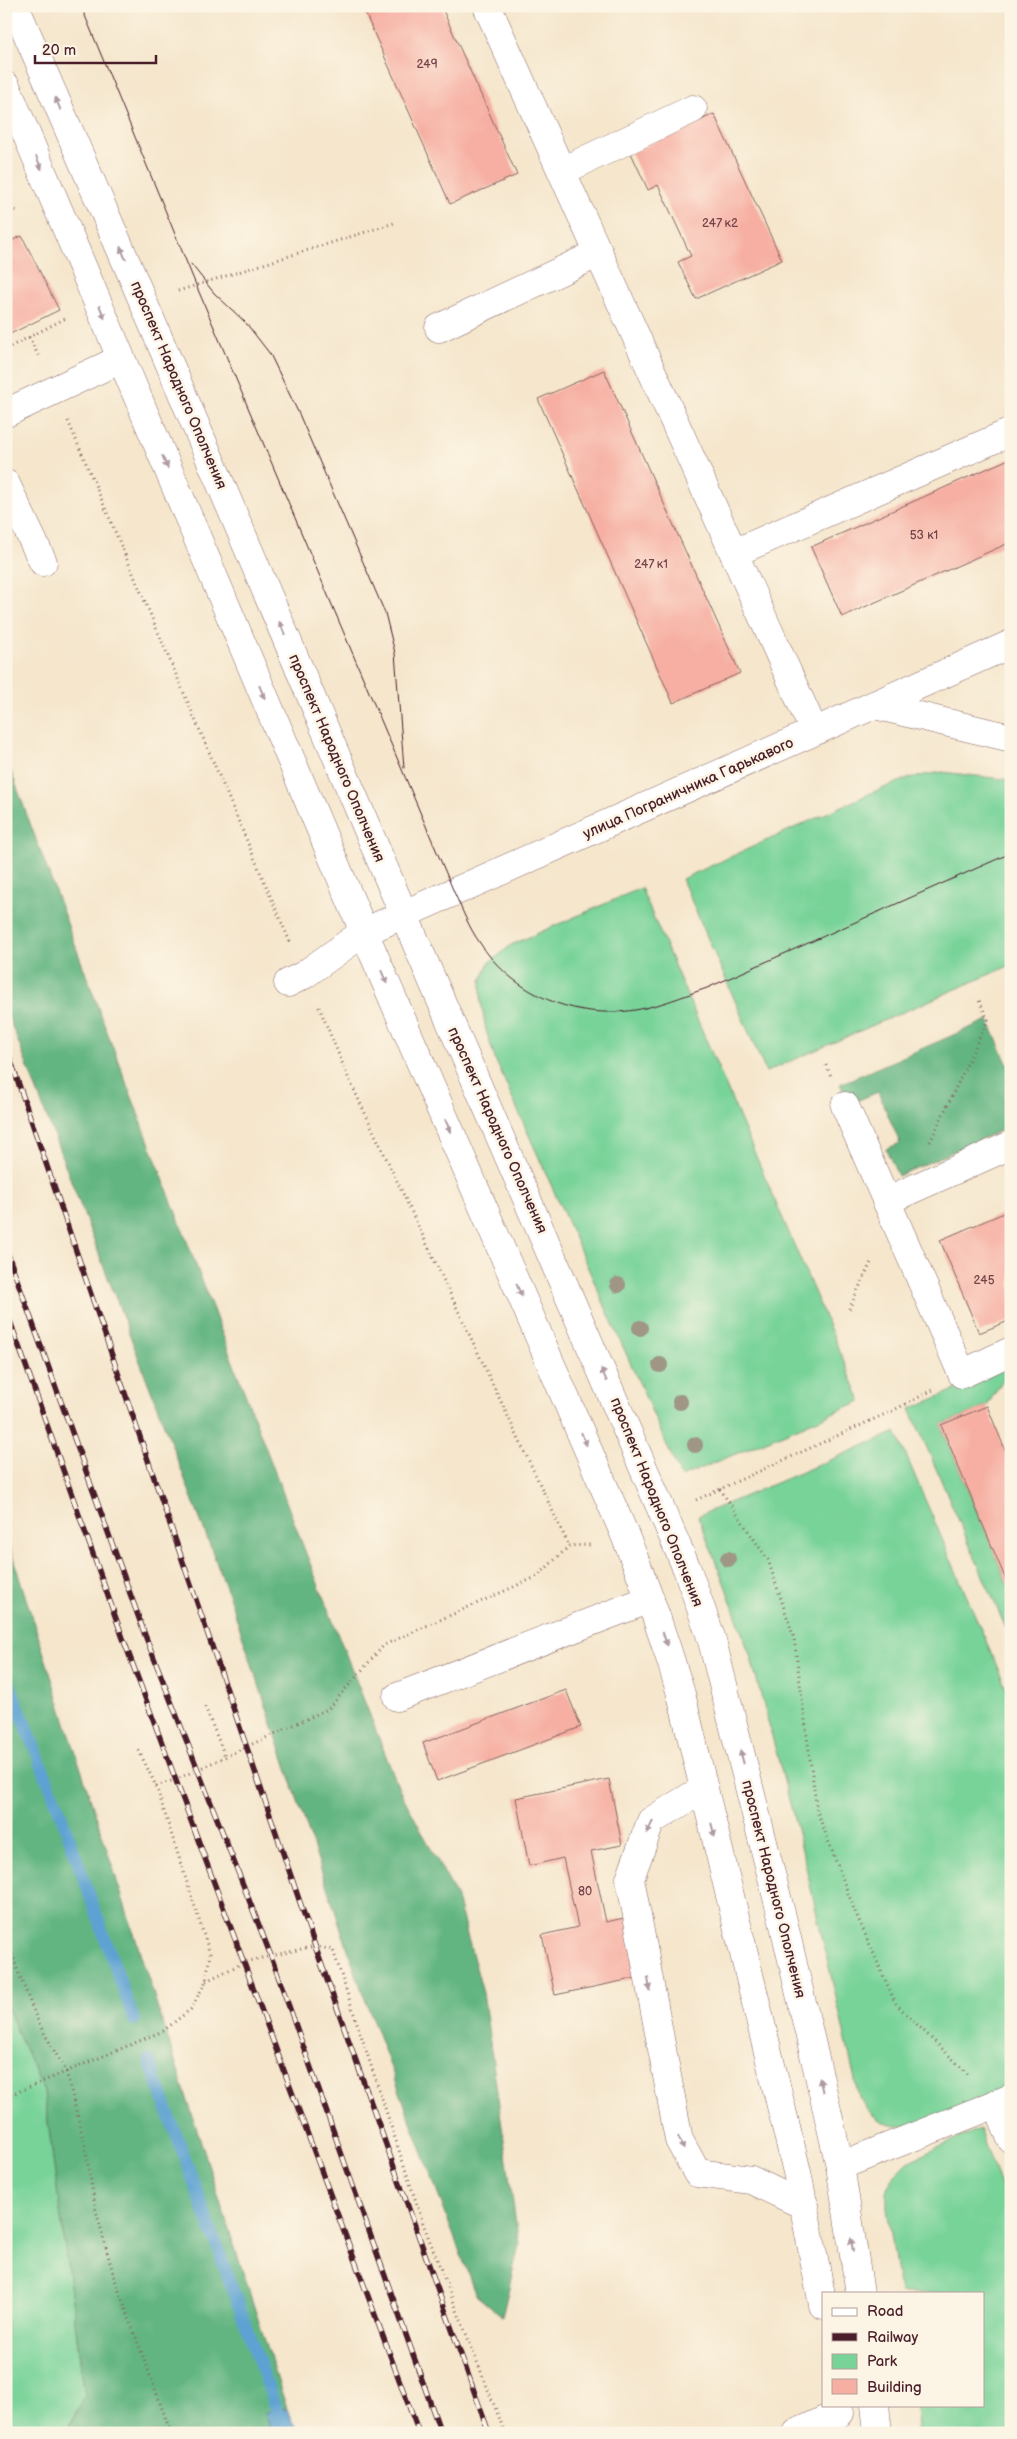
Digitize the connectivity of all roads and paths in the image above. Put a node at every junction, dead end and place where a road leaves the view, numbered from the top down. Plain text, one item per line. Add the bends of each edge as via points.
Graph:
1 (15, 6) edge
2 (487, 6) edge
3 (6, 86) edge
4 (693, 109) dead end
5 (562, 171) junction
6 (394, 223) dead end
7 (599, 253) junction
8 (178, 291) dead end
9 (439, 328) dead end
10 (121, 359) junction
11 (6, 413) edge
12 (1011, 432) edge
13 (6, 484) edge
14 (734, 553) junction
15 (43, 562) dead end
16 (1011, 644) edge
17 (874, 705) junction
18 (814, 731) junction
19 (1011, 738) edge
20 (404, 915) junction
21 (364, 932) junction
22 (288, 983) dead end
23 (978, 998) dead end
24 (845, 1106) dead end
25 (1011, 1145) edge
26 (926, 1149) dead end
27 (886, 1201) junction
28 (856, 1293) dead end
29 (848, 1308) dead end
30 (1011, 1351) edge
31 (962, 1374) junction
32 (720, 1489) junction
33 (688, 1504) dead end
34 (593, 1545) dead end
35 (650, 1599) junction
36 (397, 1698) dead end
37 (205, 1707) dead end
38 (138, 1749) dead end
39 (225, 1756) junction
40 (156, 1786) junction
41 (703, 1789) junction
42 (6, 1935) edge
43 (206, 1982) junction
44 (66, 2071) junction
45 (6, 2097) edge
46 (1004, 2100) edge
47 (1011, 2139) edge
48 (840, 2166) junction
49 (805, 2206) junction
50 (860, 2292) edge
51 (822, 2300) edge
52 (875, 2406) edge
53 (840, 2417) edge
54 (171, 2433) edge
55 (505, 2433) edge
56 (797, 2433) edge
57 (878, 2433) edge

20 -> 1 street, проспект Народного Ополчения
2 - 5 street
3 -> 10 street
4 - 5 street
5 - 7 street
6 - 8 path
7 - 9 street
7 - 14 street
10 - 11 street
10 -> 21 street
12 - 14 street
13 - 15 street
14 - 18 street
16 - 17 street, улица Пограничника Гарькавого
17 - 18 street, улица Пограничника Гарькавого
17 - 19 street
18 - 20 street, улица Пограничника Гарькавого
20 - 21 street, улица Пограничника Гарькавого
48 -> 20 street, проспект Народного Ополчения via 711,1637 664,1514
21 - 22 street, улица Пограничника Гарькавого
21 -> 35 street
23 - 26 path via 988,1020
24 - 27 street
25 - 27 street
27 - 31 street
28 - 29 path
30 - 31 street
31 - 32 path via 894,1410
32 - 33 path
32 - 46 path via 768,1560 794,1638 816,1811 896,2004
34 - 39 path via 569,1546 538,1576 384,1645 328,1709
35 - 36 street
35 -> 41 street via 681,1694
37 - 39 path
38 - 40 path
39 - 40 path
40 - 43 path via 210,1954
41 -> 49 street
41 -> 49 street via 651,1821 630,1878 679,2140 697,2172 751,2180
42 - 44 path via 38,2024
43 - 44 path via 191,2009 163,2031
43 - 55 path via 245,1962 314,1946 333,1950 424,2226
44 - 45 path
44 - 54 path via 85,2146 96,2211 114,2277
46 - 47 street
46 - 48 street
50 -> 48 street, проспект Народного Ополчения
49 - 51 street
52 - 57 street
53 - 56 street

